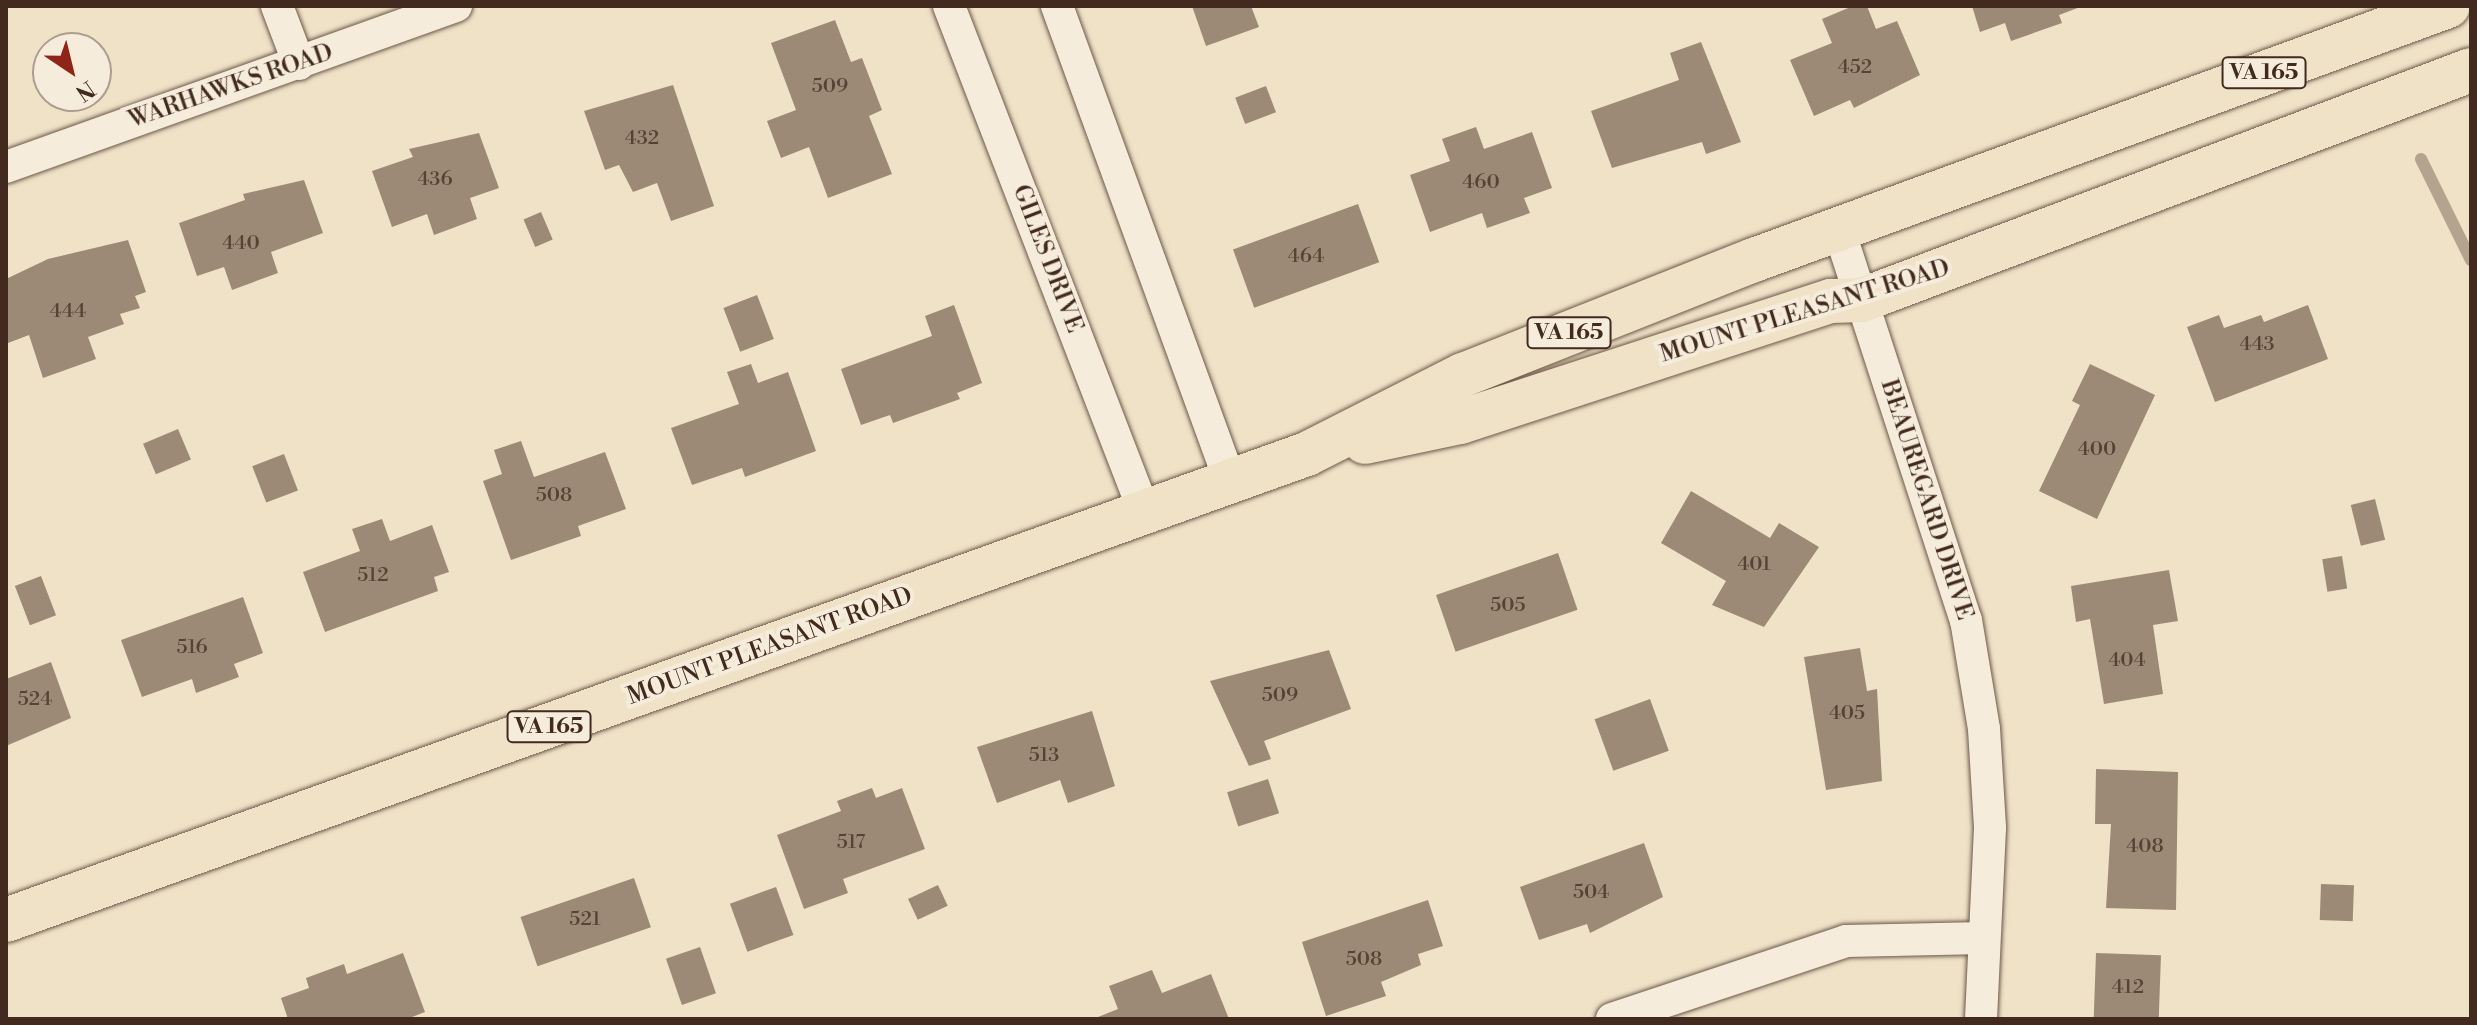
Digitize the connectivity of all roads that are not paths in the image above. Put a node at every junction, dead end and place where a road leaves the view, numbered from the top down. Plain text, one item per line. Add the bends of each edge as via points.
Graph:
1 (277, 6) edge
2 (456, 6) edge
3 (949, 6) edge
4 (1057, 6) edge
5 (2448, 6) edge
6 (299, 64) junction
7 (2471, 70) edge
8 (6, 167) edge
9 (1838, 227) junction
10 (1862, 300) junction
11 (1307, 454) junction
12 (1230, 481) junction
13 (1144, 511) junction
14 (6, 920) edge
15 (1984, 938) junction
16 (1612, 1019) edge
17 (1981, 1019) edge

1 - 6 street
2 - 6 street, WARHAWKS ROAD
3 - 13 street, GILES DRIVE
4 - 12 street
5 - 9 highway, MOUNT PLEASANT ROAD / VA 165
6 - 8 street, WARHAWKS ROAD
7 - 10 highway, MOUNT PLEASANT ROAD / VA 165
9 - 10 street, BEAUREGARD DRIVE
9 - 11 highway, MOUNT PLEASANT ROAD / VA 165 via 1463,375
10 - 11 highway, MOUNT PLEASANT ROAD / VA 165 via 1831,301 1460,422
10 - 15 street, BEAUREGARD DRIVE via 1966,620 1984,729
11 - 12 highway, MOUNT PLEASANT ROAD / VA 165
12 - 13 highway, MOUNT PLEASANT ROAD / VA 165
13 - 14 highway, MOUNT PLEASANT ROAD / VA 165
15 - 16 street via 1846,941
15 - 17 street, BEAUREGARD DRIVE

